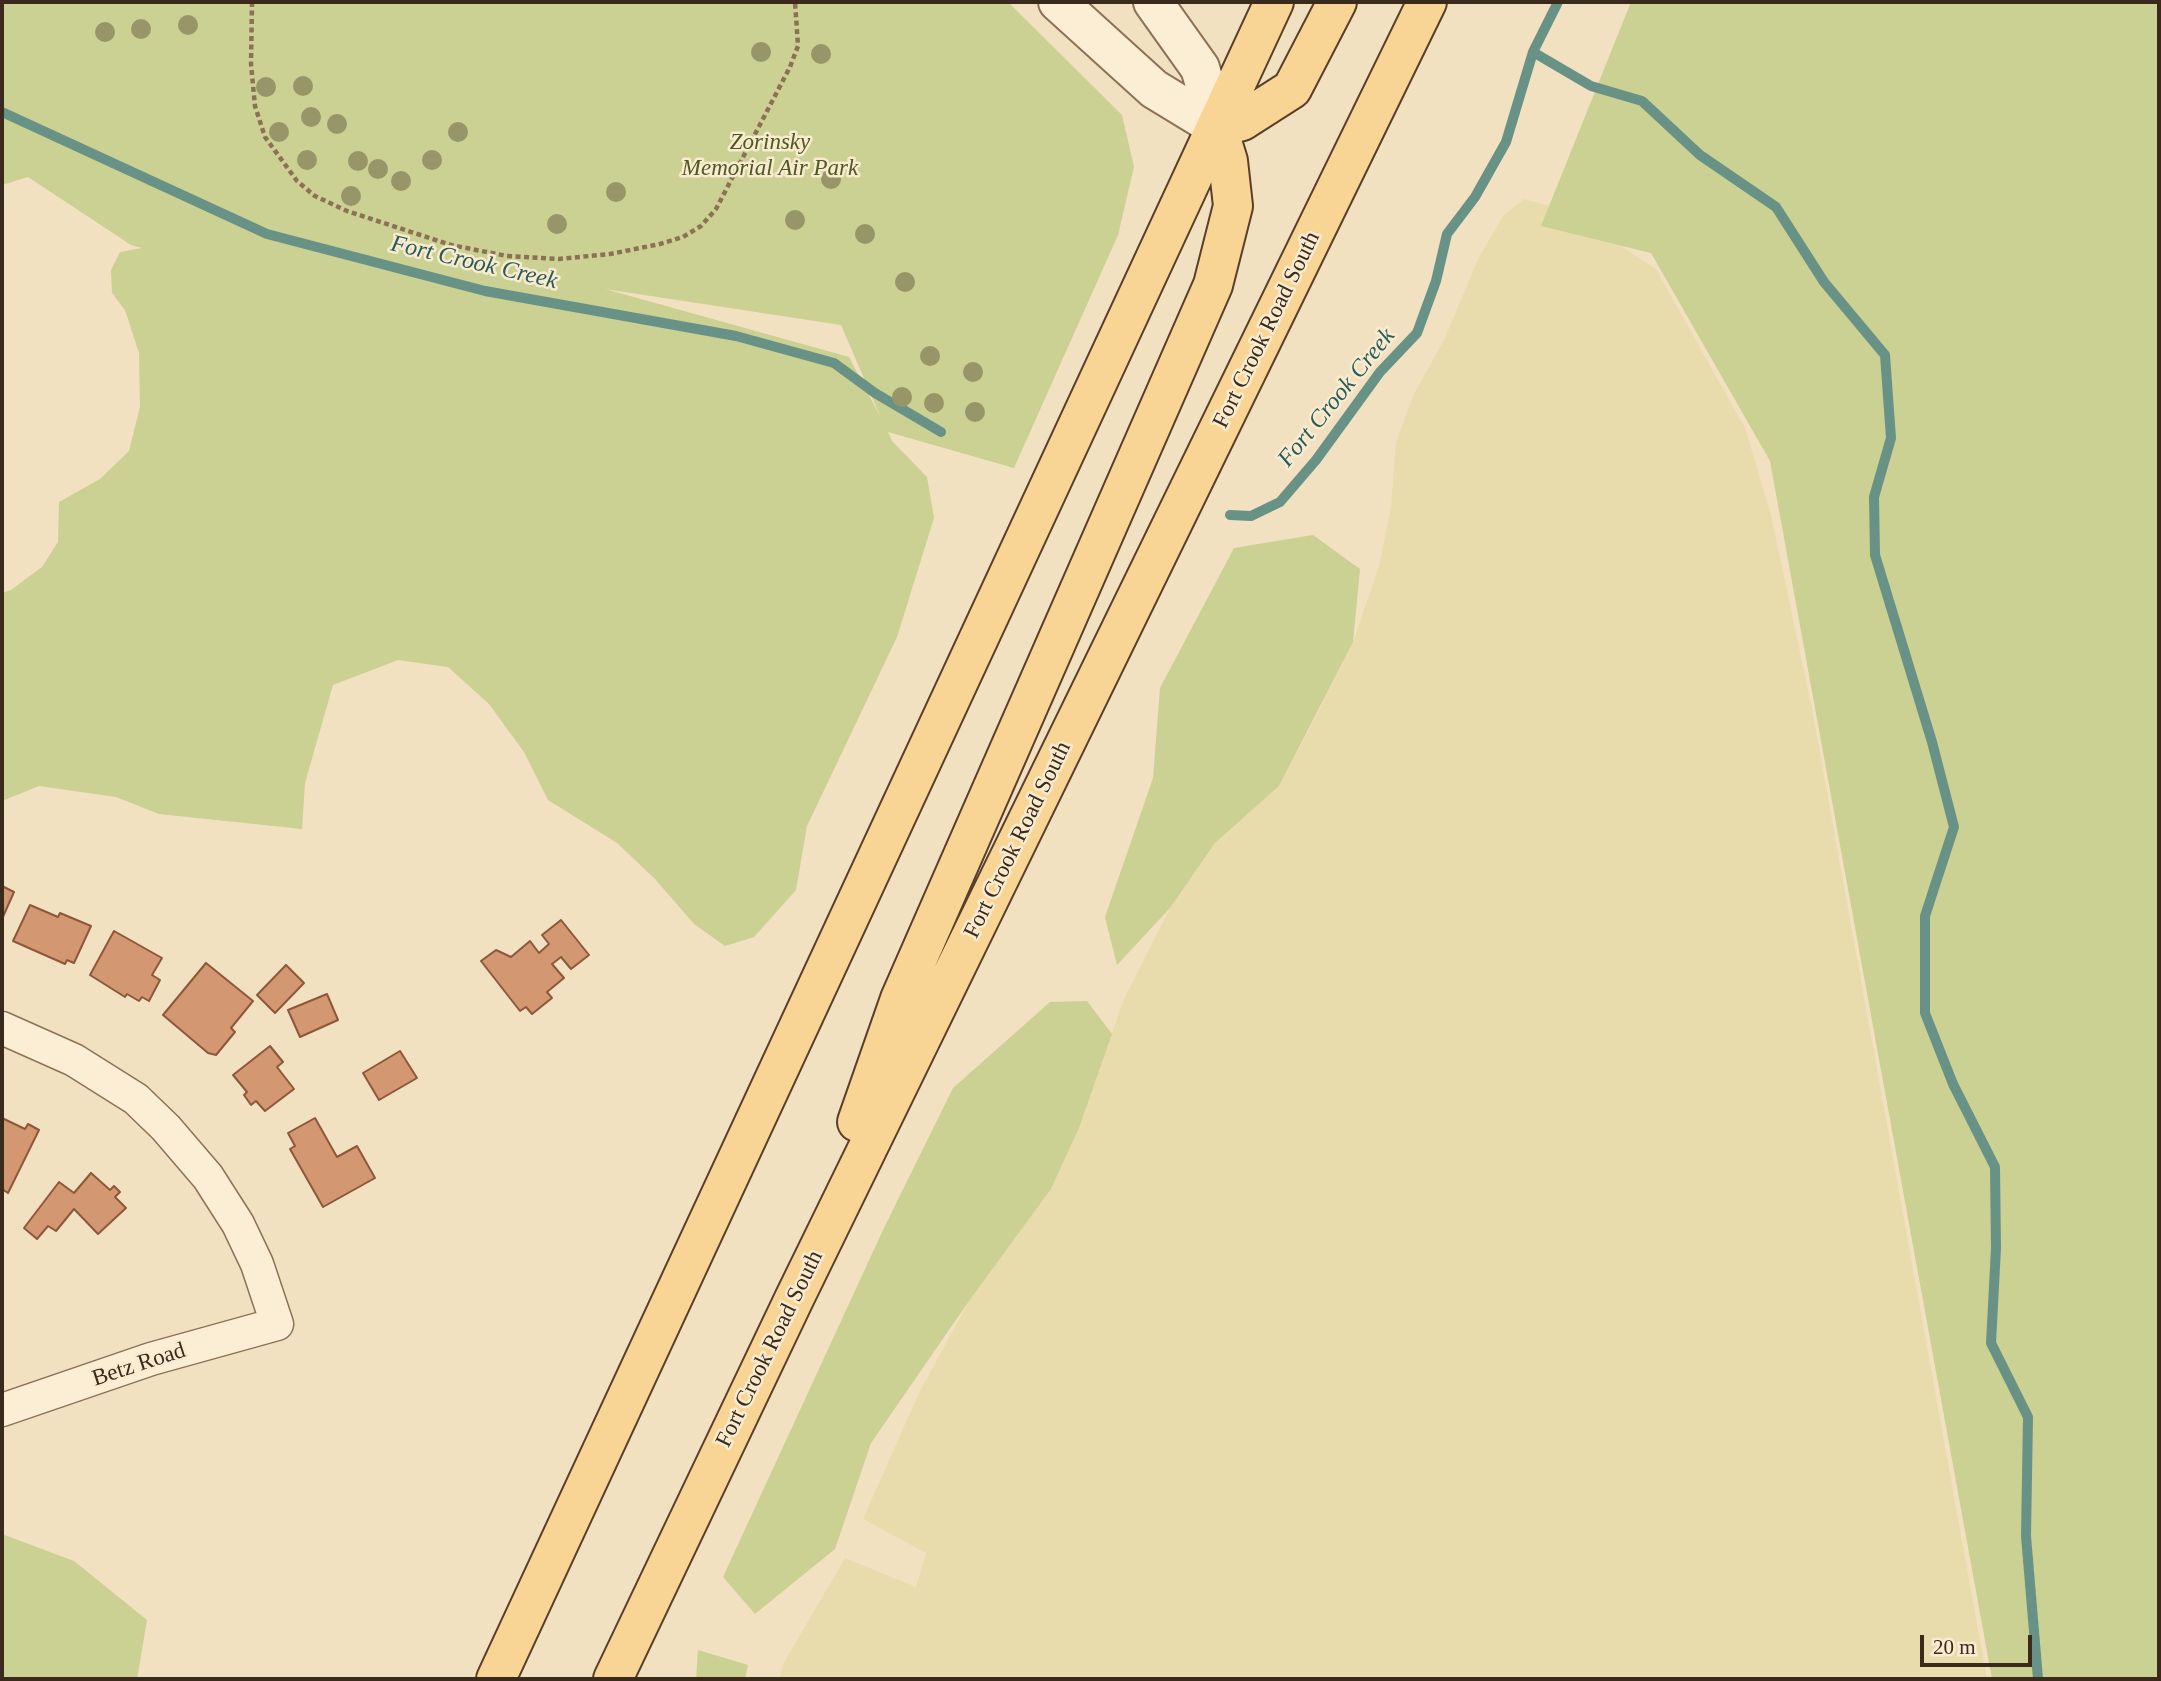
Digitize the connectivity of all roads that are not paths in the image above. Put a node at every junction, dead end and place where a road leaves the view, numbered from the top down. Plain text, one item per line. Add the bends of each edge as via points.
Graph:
1 (1058, 2) edge
2 (1153, 2) edge
3 (1274, 2) edge
4 (1338, 2) edge
5 (1427, 2) edge
6 (1218, 128) junction
7 (2, 1028) edge
8 (794, 1299) junction
9 (2, 1410) edge
10 (496, 1679) edge
11 (613, 1679) edge

1 - 6 street via 1154,89
2 - 6 street via 1200,68
3 - 6 main road
4 - 6 main road via 1292,89 1242,121
5 - 8 main road, Fort Crook Road South
6 - 8 main road via 1228,161 1233,206 1213,285 900,999
6 - 10 main road
7 - 9 street, Betz Road via 74,1060 136,1099 166,1128 208,1177 238,1224 277,1324 151,1359
8 - 11 main road, Fort Crook Road South

